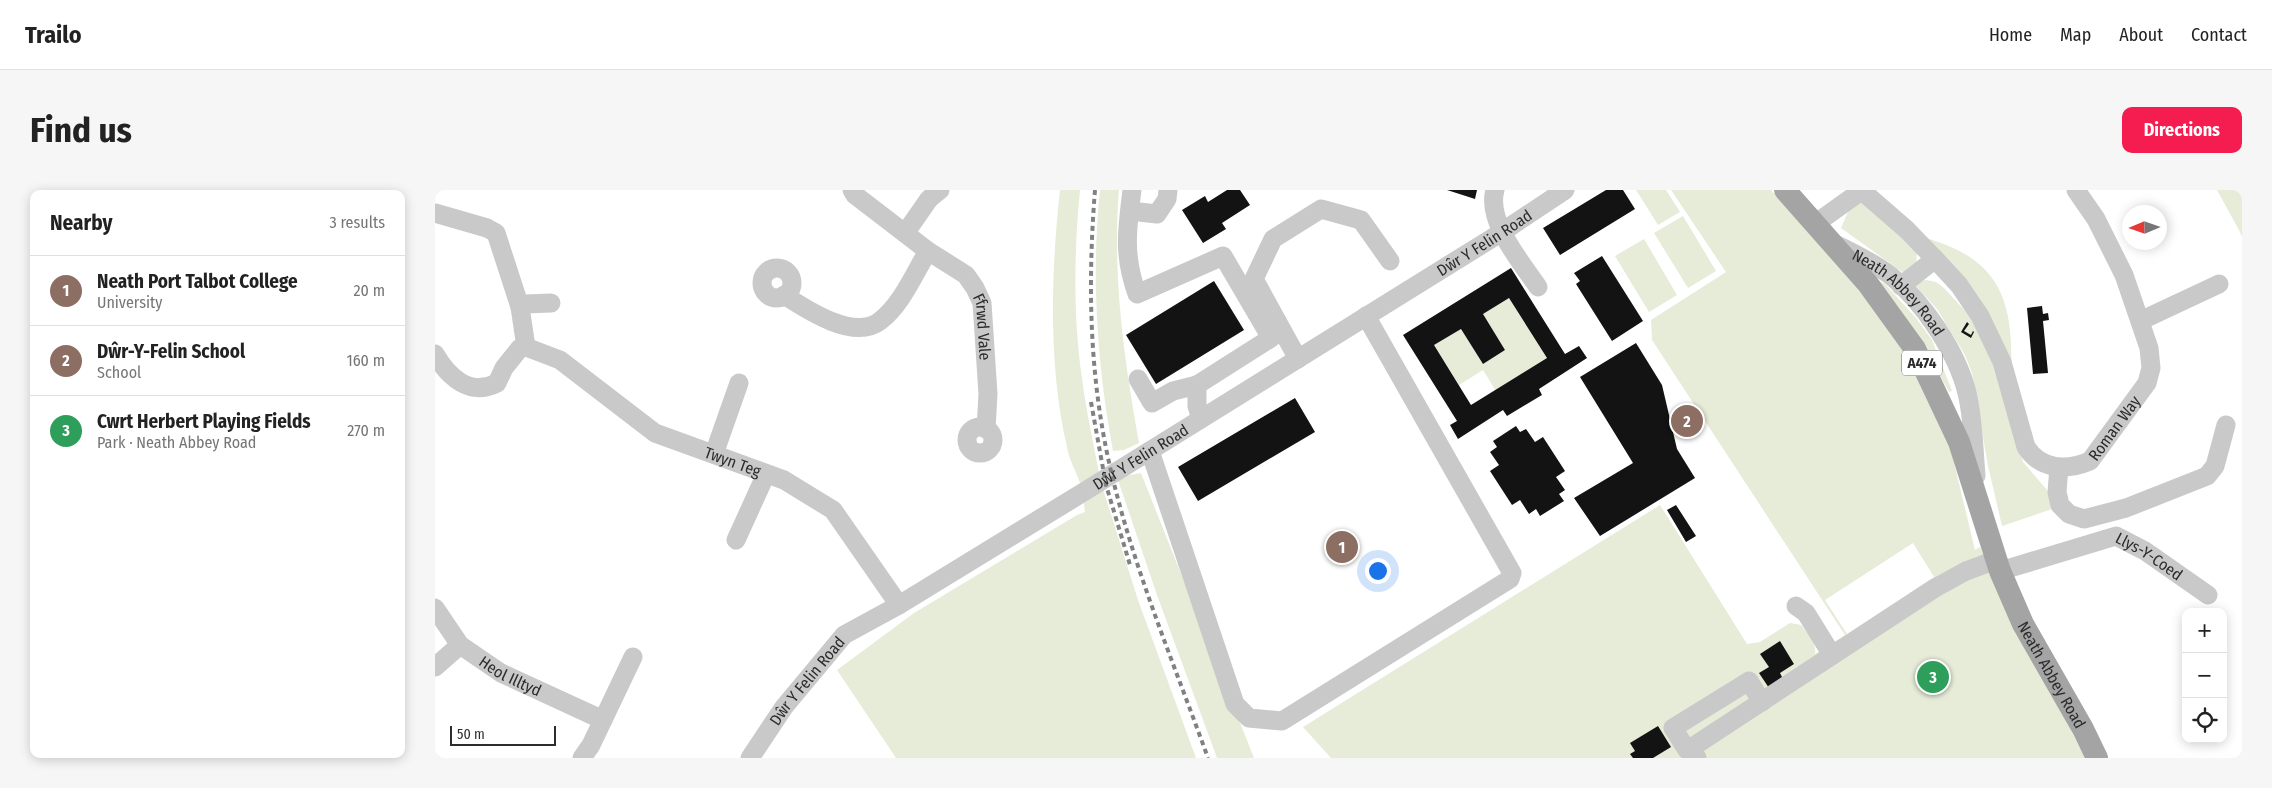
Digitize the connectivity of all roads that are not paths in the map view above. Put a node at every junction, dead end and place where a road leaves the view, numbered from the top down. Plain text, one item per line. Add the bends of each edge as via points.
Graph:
1 (852, 190) edge
2 (941, 190) edge
3 (1132, 190) edge
4 (1168, 190) edge
5 (1495, 190) edge
6 (1565, 190) edge
7 (1785, 190) edge
8 (2076, 190) edge
9 (1861, 191) edge
10 (1130, 211) junction
11 (435, 213) edge
12 (1815, 224) junction
13 (906, 232) junction
14 (1502, 232) junction
15 (1829, 242) junction
16 (927, 251) junction
17 (1935, 259) junction
18 (1390, 262) dead end
19 (2219, 284) dead end
20 (1901, 286) junction
21 (1538, 288) dead end
22 (784, 295) dead end
23 (551, 302) dead end
24 (520, 307) junction
25 (1366, 316) junction
26 (2140, 322) junction
27 (532, 349) junction
28 (435, 354) edge
29 (1298, 359) junction
30 (1137, 379) dead end
31 (739, 383) dead end
32 (1197, 385) junction
33 (1201, 419) junction
34 (2226, 425) dead end
35 (986, 429) dead end
36 (1150, 451) junction
37 (714, 454) junction
38 (2059, 467) junction
39 (766, 474) junction
40 (1979, 505) junction
41 (736, 540) dead end
42 (1998, 565) junction
43 (2208, 595) dead end
44 (899, 605) junction
45 (1796, 606) dead end
46 (435, 608) edge
47 (460, 645) junction
48 (1832, 655) junction
49 (633, 657) dead end
50 (435, 667) edge
51 (1761, 702) junction
52 (603, 720) junction
53 (1694, 753) edge
54 (753, 757) edge
55 (583, 758) edge
56 (2097, 758) edge

1 - 13 street, Ffrwd Vale
2 - 13 street via 929,199
3 - 10 street
4 - 10 street via 1167,199 1157,214
5 - 14 street via 1492,198 1494,215
6 - 14 street, Dŵr Y Felin Road
7 - 12 main road, Neath Abbey Road / A474
8 - 26 street, Roman Way via 2096,220 2124,275
9 - 12 street, Roman Way
9 - 17 street, Roman Way
10 - 32 street via 1126,236 1129,272 1137,294 1223,256 1271,338
11 - 24 street via 496,233
12 - 15 main road, Neath Abbey Road / A474
13 - 16 street, Ffrwd Vale
14 - 21 street
14 - 25 street, Dŵr Y Felin Road
15 - 20 street, Neath Abbey Road via 1861,256
15 - 40 main road, Neath Abbey Road / A474 via 1867,284 1915,349 1959,442
16 - 22 street via 902,295 879,322 846,326 817,316
16 - 35 street, Ffrwd Vale via 965,275 982,304 988,394
17 - 20 street
17 - 38 street, Roman Way via 1959,284 1980,316 2002,362 2026,448 2033,458 2045,465
18 - 29 street via 1361,220 1321,209 1273,239 1254,279
19 - 26 street
20 - 40 street, Neath Abbey Road via 1924,310 1950,349 1967,393
23 - 24 street
24 - 27 street
25 - 29 street, Dŵr Y Felin Road
25 - 36 street via 1513,573 1510,579 1282,721 1249,718 1235,704
26 - 38 street, Roman Way via 2151,368 2147,383 2090,461
27 - 28 street via 520,348 497,383 482,389 463,384
27 - 37 street, Twyn Teg via 560,360 655,433
29 - 33 street, Dŵr Y Felin Road
30 - 32 street via 1152,404 1173,391
31 - 37 street
32 - 33 street
33 - 36 street, Dŵr Y Felin Road
34 - 38 street via 2215,466 2207,476 2125,508 2084,519 2069,514 2060,505 2057,492
36 - 44 street, Dŵr Y Felin Road
37 - 39 street, Twyn Teg
39 - 41 street
39 - 44 street, Twyn Teg via 784,480 833,510
40 - 42 main road, Neath Abbey Road / A474
42 - 43 street, Llys-Y-Coed via 2116,536 2145,551
42 - 48 street, Llys-Y-Coed via 1966,571
42 - 56 main road, Neath Abbey Road / A474 via 2023,624
44 - 54 street, Dŵr Y Felin Road via 844,635 784,707
45 - 48 street via 1806,613
46 - 47 street, Heol Illtyd
47 - 50 street
47 - 52 street, Heol Illtyd via 501,673
48 - 51 street, Llys-Y-Coed
49 - 52 street
51 - 53 street, Llys-Y-Coed
51 - 53 street via 1749,681 1673,728 1687,750
52 - 55 street

